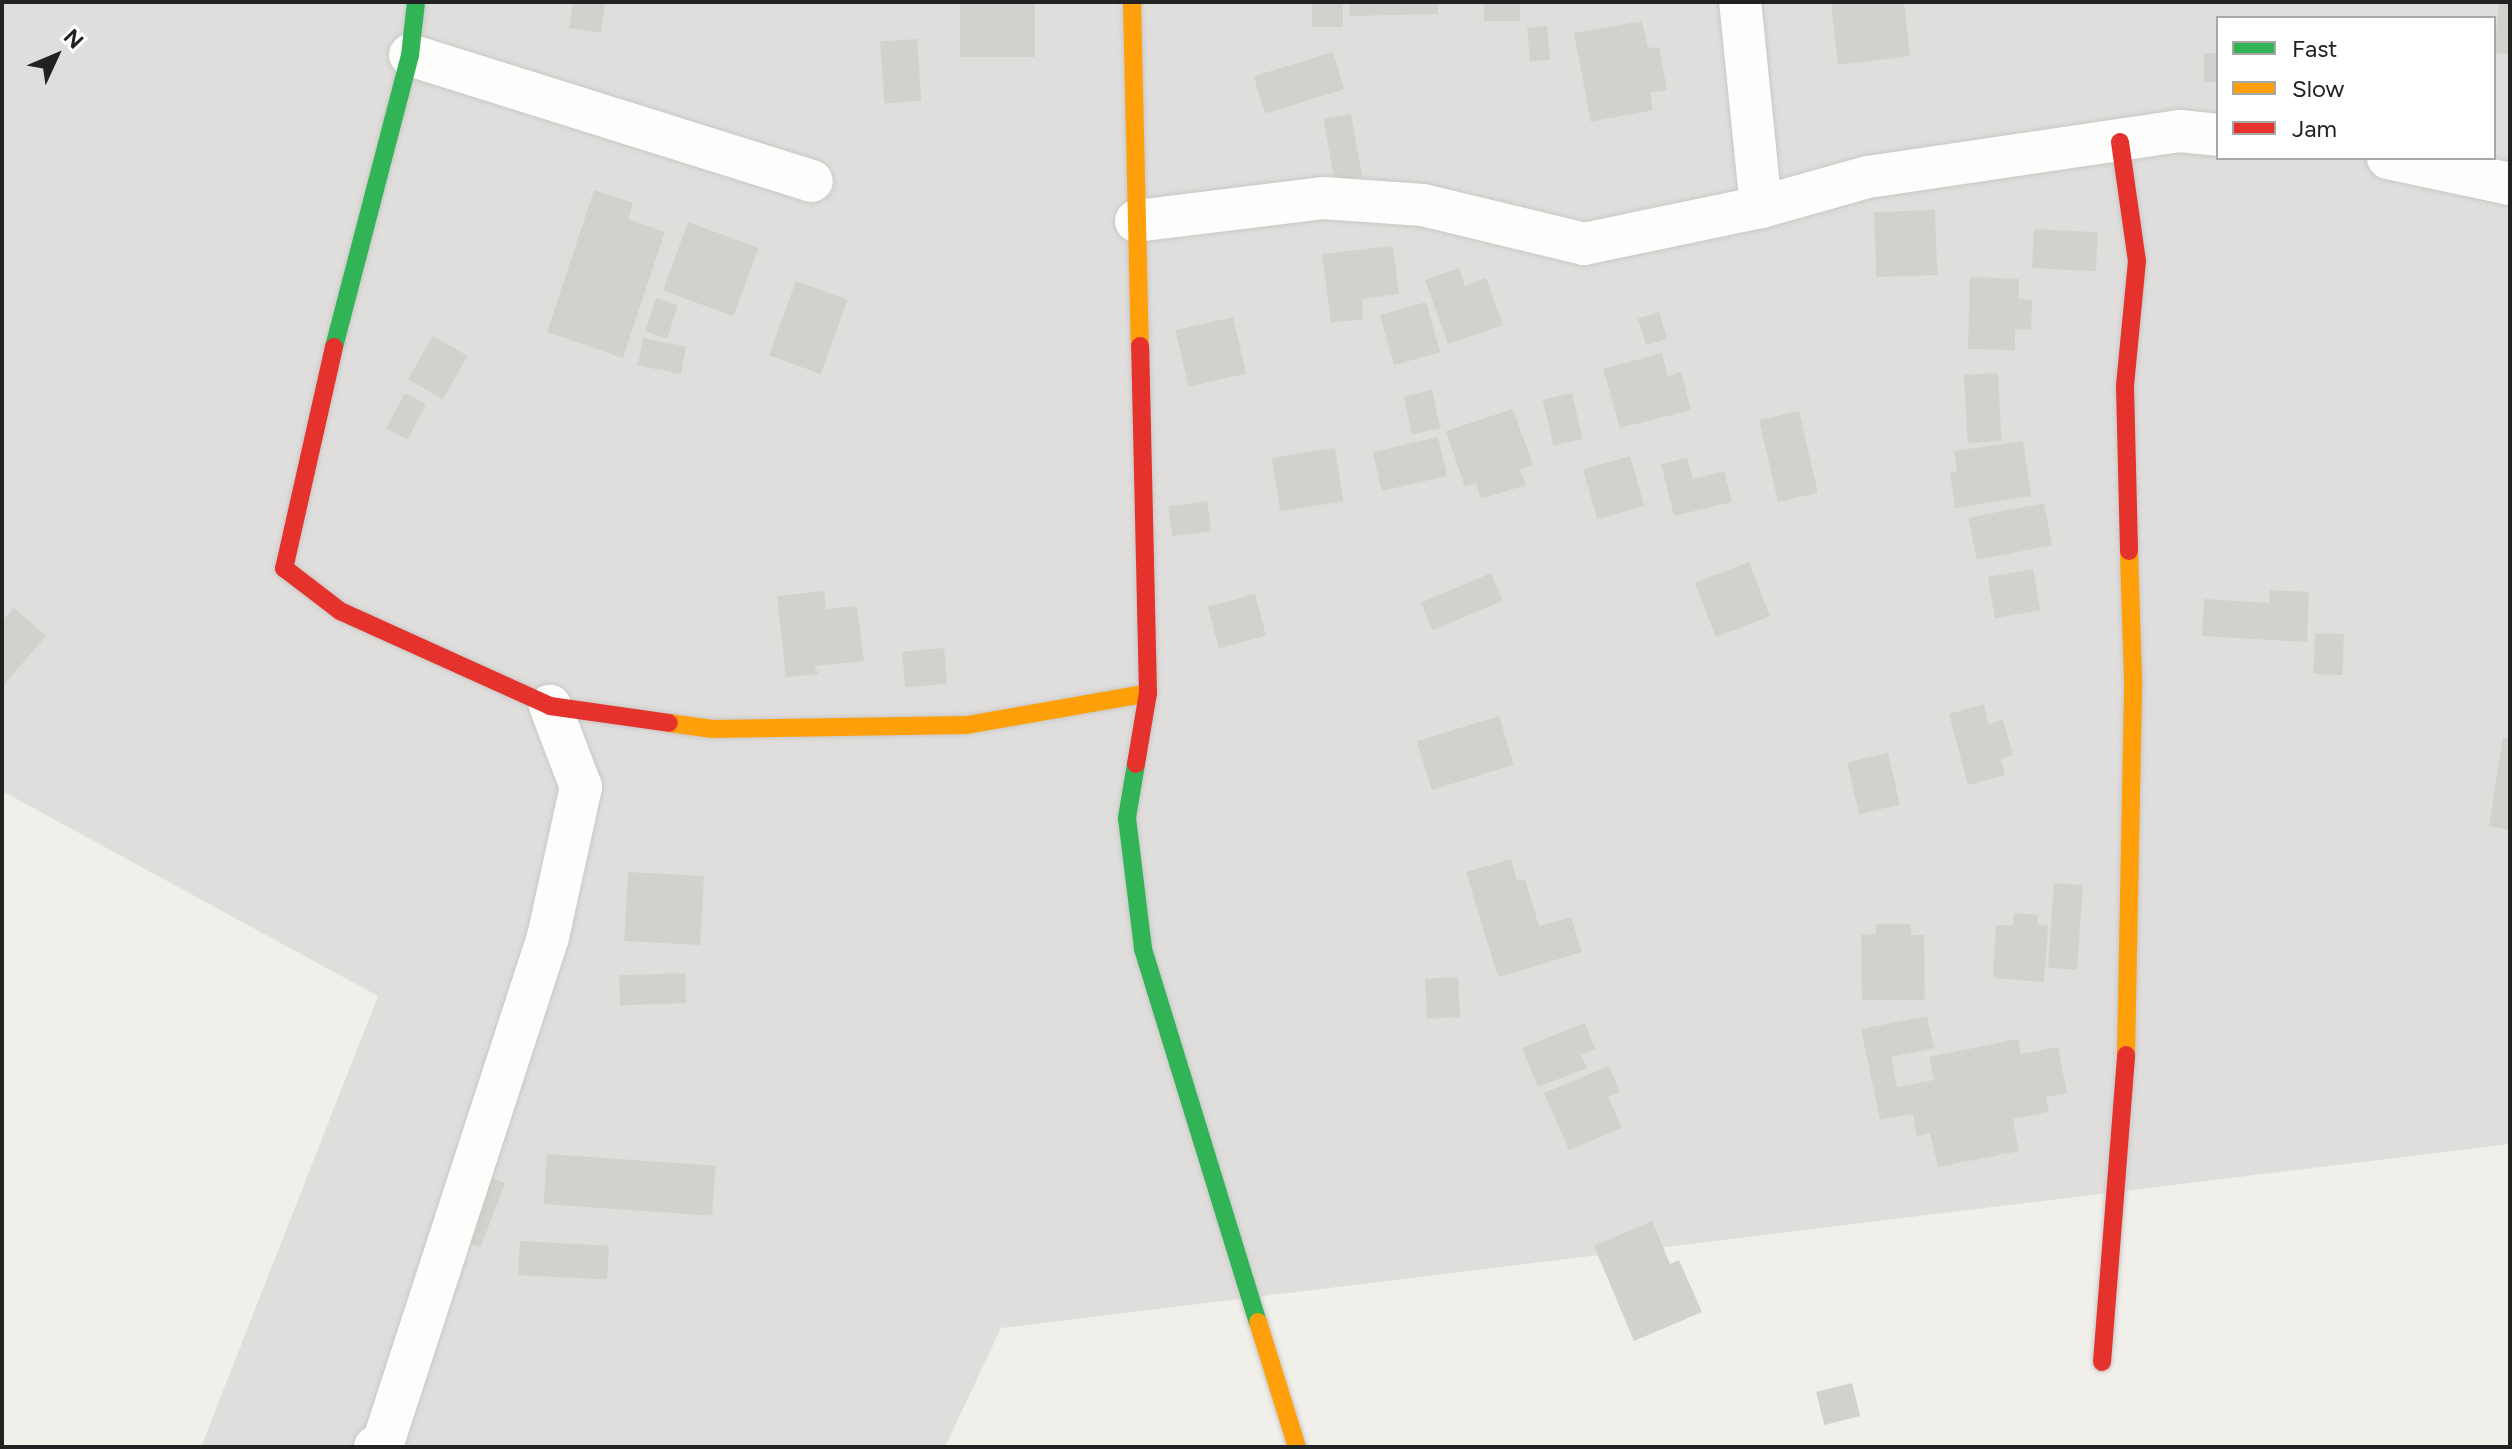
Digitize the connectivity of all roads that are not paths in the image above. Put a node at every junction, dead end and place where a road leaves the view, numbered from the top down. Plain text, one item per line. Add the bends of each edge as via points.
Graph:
1 (416, 2) edge
2 (1132, 2) edge
3 (1740, 2) edge
4 (410, 55) junction
5 (2216, 135) edge
6 (2120, 142) junction
7 (2397, 160) edge
8 (812, 181) dead end
9 (2510, 184) edge
10 (1761, 207) junction
11 (1136, 221) junction
12 (1148, 693) junction
13 (550, 706) junction
14 (2102, 1362) dead end
15 (381, 1446) edge
16 (1297, 1447) edge

1 - 4 street
2 - 11 street
3 - 10 street
4 - 8 street
4 - 13 street via 358,240 284,568 340,611
5 - 6 street via 2180,131
6 - 10 street via 1868,177
6 - 14 street via 2137,261 2125,386 2133,680 2125,1085
7 - 9 street
10 - 11 street via 1584,244 1423,205 1323,198
11 - 12 street
12 - 13 street via 967,725 713,729
12 - 16 street via 1127,818 1143,949
13 - 15 street via 581,787 551,922

